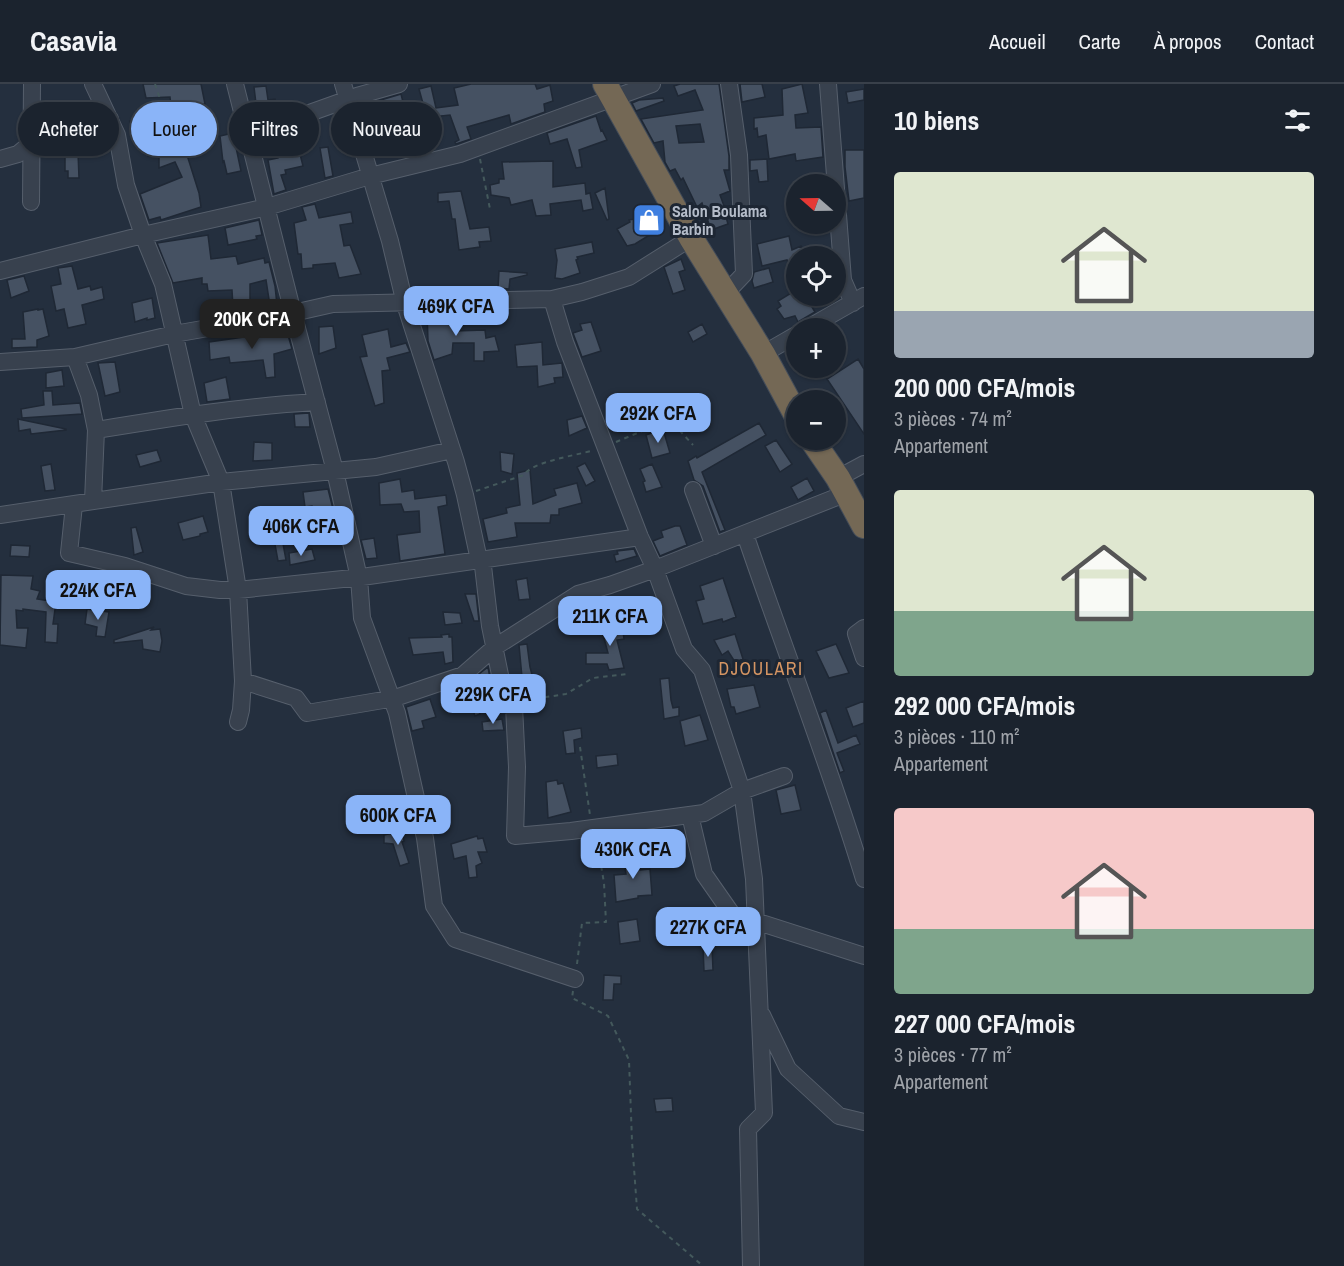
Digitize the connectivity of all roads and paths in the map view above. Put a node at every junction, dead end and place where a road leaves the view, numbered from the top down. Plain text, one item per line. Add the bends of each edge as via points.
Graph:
1 (32, 84) edge
2 (93, 84) edge
3 (155, 84) edge
4 (235, 84) edge
5 (343, 84) edge
6 (399, 84) edge
7 (729, 84) edge
8 (828, 84) edge
9 (644, 85) edge
10 (609, 91) edge
11 (347, 101) junction
12 (31, 102) edge
13 (102, 102) edge
14 (161, 102) edge
15 (240, 102) edge
16 (319, 111) edge
17 (119, 146) edge
18 (477, 148) junction
19 (18, 154) edge
20 (30, 156) edge
21 (254, 156) edge
22 (0, 159) edge
23 (370, 176) junction
24 (31, 202) dead end
25 (267, 207) junction
26 (490, 209) dead end
27 (143, 235) junction
28 (691, 238) junction
29 (0, 271) edge
30 (725, 294) junction
31 (552, 299) junction
32 (859, 299) edge
33 (405, 304) junction
34 (293, 313) junction
35 (825, 318) edge
36 (174, 334) junction
37 (786, 341) edge
38 (763, 354) junction
39 (75, 357) junction
40 (0, 362) edge
41 (786, 397) edge
42 (317, 402) junction
43 (192, 415) junction
44 (96, 429) junction
45 (693, 446) dead end
46 (606, 447) junction
47 (452, 450) junction
48 (819, 450) edge
49 (864, 464) edge
50 (335, 471) junction
51 (221, 482) junction
52 (842, 486) junction
53 (693, 490) dead end
54 (465, 495) junction
55 (93, 501) junction
56 (74, 505) junction
57 (0, 515) edge
58 (864, 526) edge
59 (745, 534) junction
60 (640, 537) junction
61 (714, 546) junction
62 (479, 560) junction
63 (655, 569) junction
64 (359, 578) junction
65 (238, 590) junction
66 (864, 628) edge
67 (495, 647) junction
68 (864, 658) edge
69 (628, 674) dead end
70 (243, 681) junction
71 (391, 699) junction
72 (506, 705) junction
73 (238, 722) dead end
74 (580, 747) dead end
75 (784, 776) dead end
76 (742, 791) junction
77 (690, 815) junction
78 (595, 828) junction
79 (864, 879) edge
80 (755, 921) junction
81 (864, 956) edge
82 (575, 979) junction
83 (758, 1008) junction
84 (864, 1122) edge
85 (704, 1266) edge
86 (751, 1266) edge

1 - 12 street
2 - 13 street
3 - 14 path
4 - 15 street
5 - 11 street
6 - 11 street
7 - 30 street via 739,155 744,274
8 - 32 street via 843,280
9 - 10 street
10 - 18 street
10 - 28 highway
11 - 16 street
11 - 23 street
17 - 27 street via 126,185
18 - 23 street
18 - 26 path
19 - 22 street
20 - 24 street
21 - 25 street
23 - 25 street
23 - 33 street
25 - 27 street
25 - 34 street
27 - 29 street
27 - 36 street via 163,284
28 - 30 highway
28 - 31 street via 629,277
30 - 38 highway
31 - 33 street
31 - 46 street
32 - 35 street
33 - 34 street via 333,304
33 - 47 street
34 - 36 street
34 - 42 street
36 - 39 street
36 - 43 street
37 - 38 street
38 - 41 highway
39 - 40 street
39 - 44 street via 89,394
42 - 43 street
42 - 50 street
43 - 44 street
43 - 51 street
44 - 55 street
45 - 46 path via 671,421 666,421
46 - 54 path via 537,465 524,475
46 - 60 street
47 - 50 street via 376,467
47 - 54 street
48 - 52 highway
49 - 52 street
50 - 51 street
50 - 64 street
51 - 55 street
51 - 65 street
52 - 58 highway
52 - 59 street
53 - 61 street
54 - 62 street
55 - 56 street
56 - 57 street
56 - 65 street via 69,553 186,586
59 - 61 street
59 - 79 street
60 - 62 street
60 - 63 street
61 - 63 street
62 - 64 street
62 - 67 street
63 - 67 street via 578,594
63 - 76 street via 684,649 702,670
64 - 65 street
64 - 71 street via 362,618
65 - 70 street
66 - 68 street via 856,634
67 - 71 street via 463,675
67 - 72 street
69 - 72 path via 593,678 559,696
70 - 71 street via 296,698 308,713
70 - 73 street
71 - 82 street via 425,838 434,906 455,939
72 - 78 street via 514,706 515,836
74 - 78 path via 590,819
75 - 76 street
76 - 77 street via 704,813
76 - 80 street via 754,879
77 - 78 street
77 - 80 street via 704,874 734,917
78 - 82 path via 606,922 582,923
80 - 81 street
80 - 83 street
82 - 85 path via 572,998 608,1016 630,1060 637,1209
83 - 84 street via 788,1069 839,1116
83 - 86 street via 764,1113 748,1129

